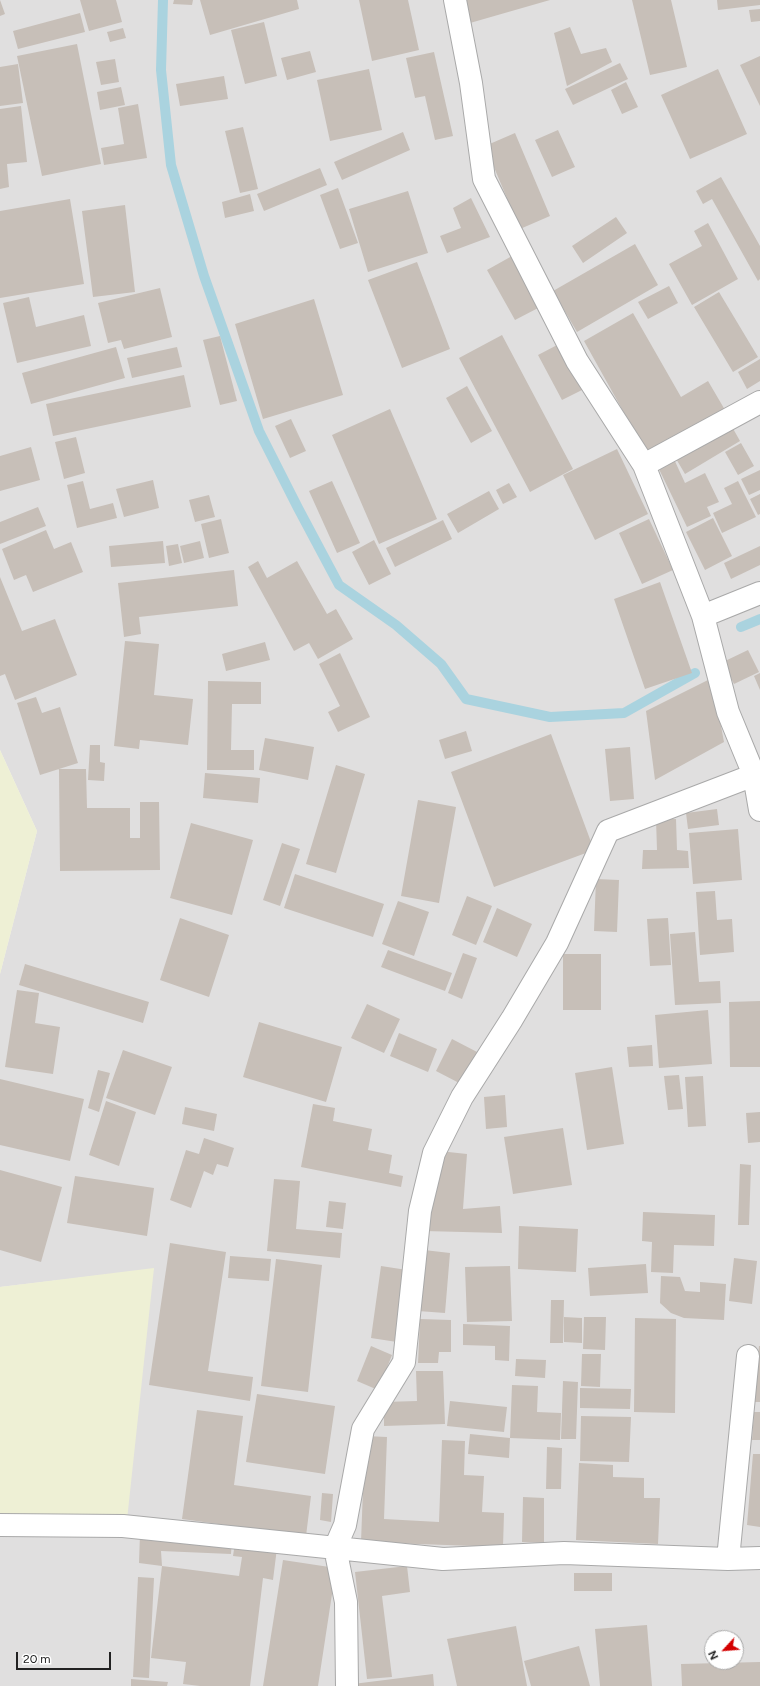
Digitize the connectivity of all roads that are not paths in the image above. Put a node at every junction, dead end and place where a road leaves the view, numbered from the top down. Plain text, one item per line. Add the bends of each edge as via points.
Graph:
1 (455, 0) edge
2 (760, 402) edge
3 (644, 465) junction
4 (760, 593) edge
5 (703, 616) junction
6 (757, 775) edge
7 (760, 810) edge
8 (748, 1356) dead end
9 (0, 1525) edge
10 (335, 1548) junction
11 (760, 1558) edge
12 (728, 1559) junction
13 (347, 1686) edge

1 - 3 street via 471,83 484,179 577,361
2 - 3 street
3 - 5 street
4 - 5 street
5 - 6 street via 728,712
6 - 7 street
6 - 10 street via 608,831 557,943 462,1097 434,1153 420,1211 404,1362 363,1429 345,1525
8 - 12 street
9 - 10 street via 123,1526
10 - 12 street via 443,1559 564,1553
10 - 13 street via 346,1602
11 - 12 street

